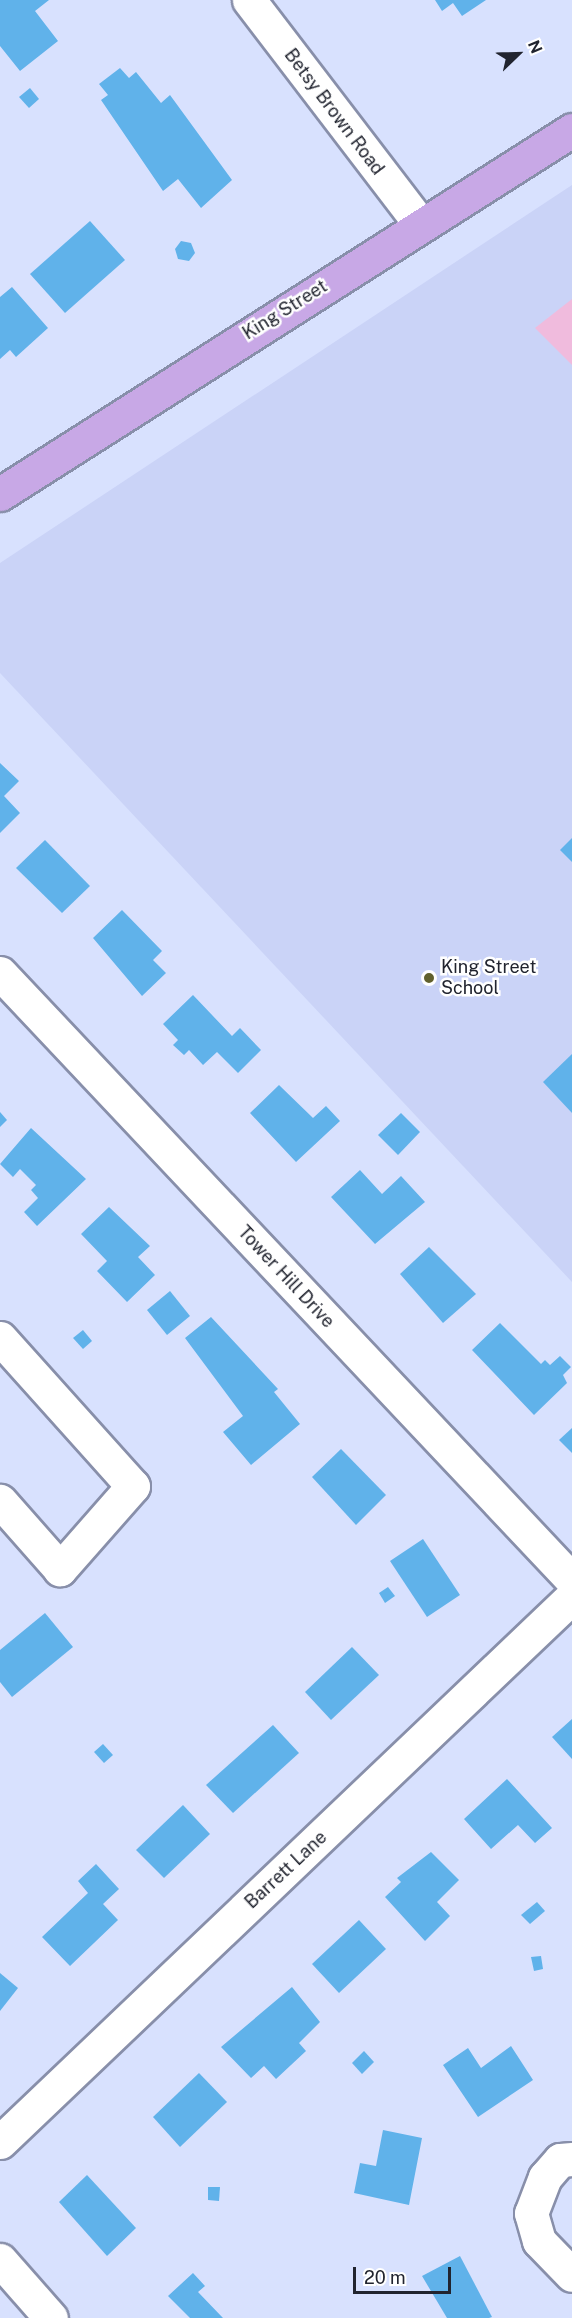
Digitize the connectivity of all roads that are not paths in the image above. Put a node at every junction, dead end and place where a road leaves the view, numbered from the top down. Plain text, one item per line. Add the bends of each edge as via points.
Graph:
1 (249, 0) edge
2 (572, 130) edge
3 (420, 224) junction
4 (0, 494) edge
5 (0, 973) edge
6 (0, 1338) edge
7 (0, 1501) edge
8 (572, 1580) edge
9 (572, 1597) edge
10 (0, 2142) edge
11 (572, 2159) edge
12 (0, 2260) edge
13 (572, 2275) edge
14 (51, 2318) edge

1 - 3 street, Betsy Brown Road
2 - 3 main road, King Street
3 - 4 main road, King Street
5 - 8 street, Tower Hill Drive
6 - 7 street via 133,1486 60,1569
9 - 10 street, Barrett Lane
11 - 13 street via 560,2160 545,2177 531,2213 539,2241
12 - 14 street

